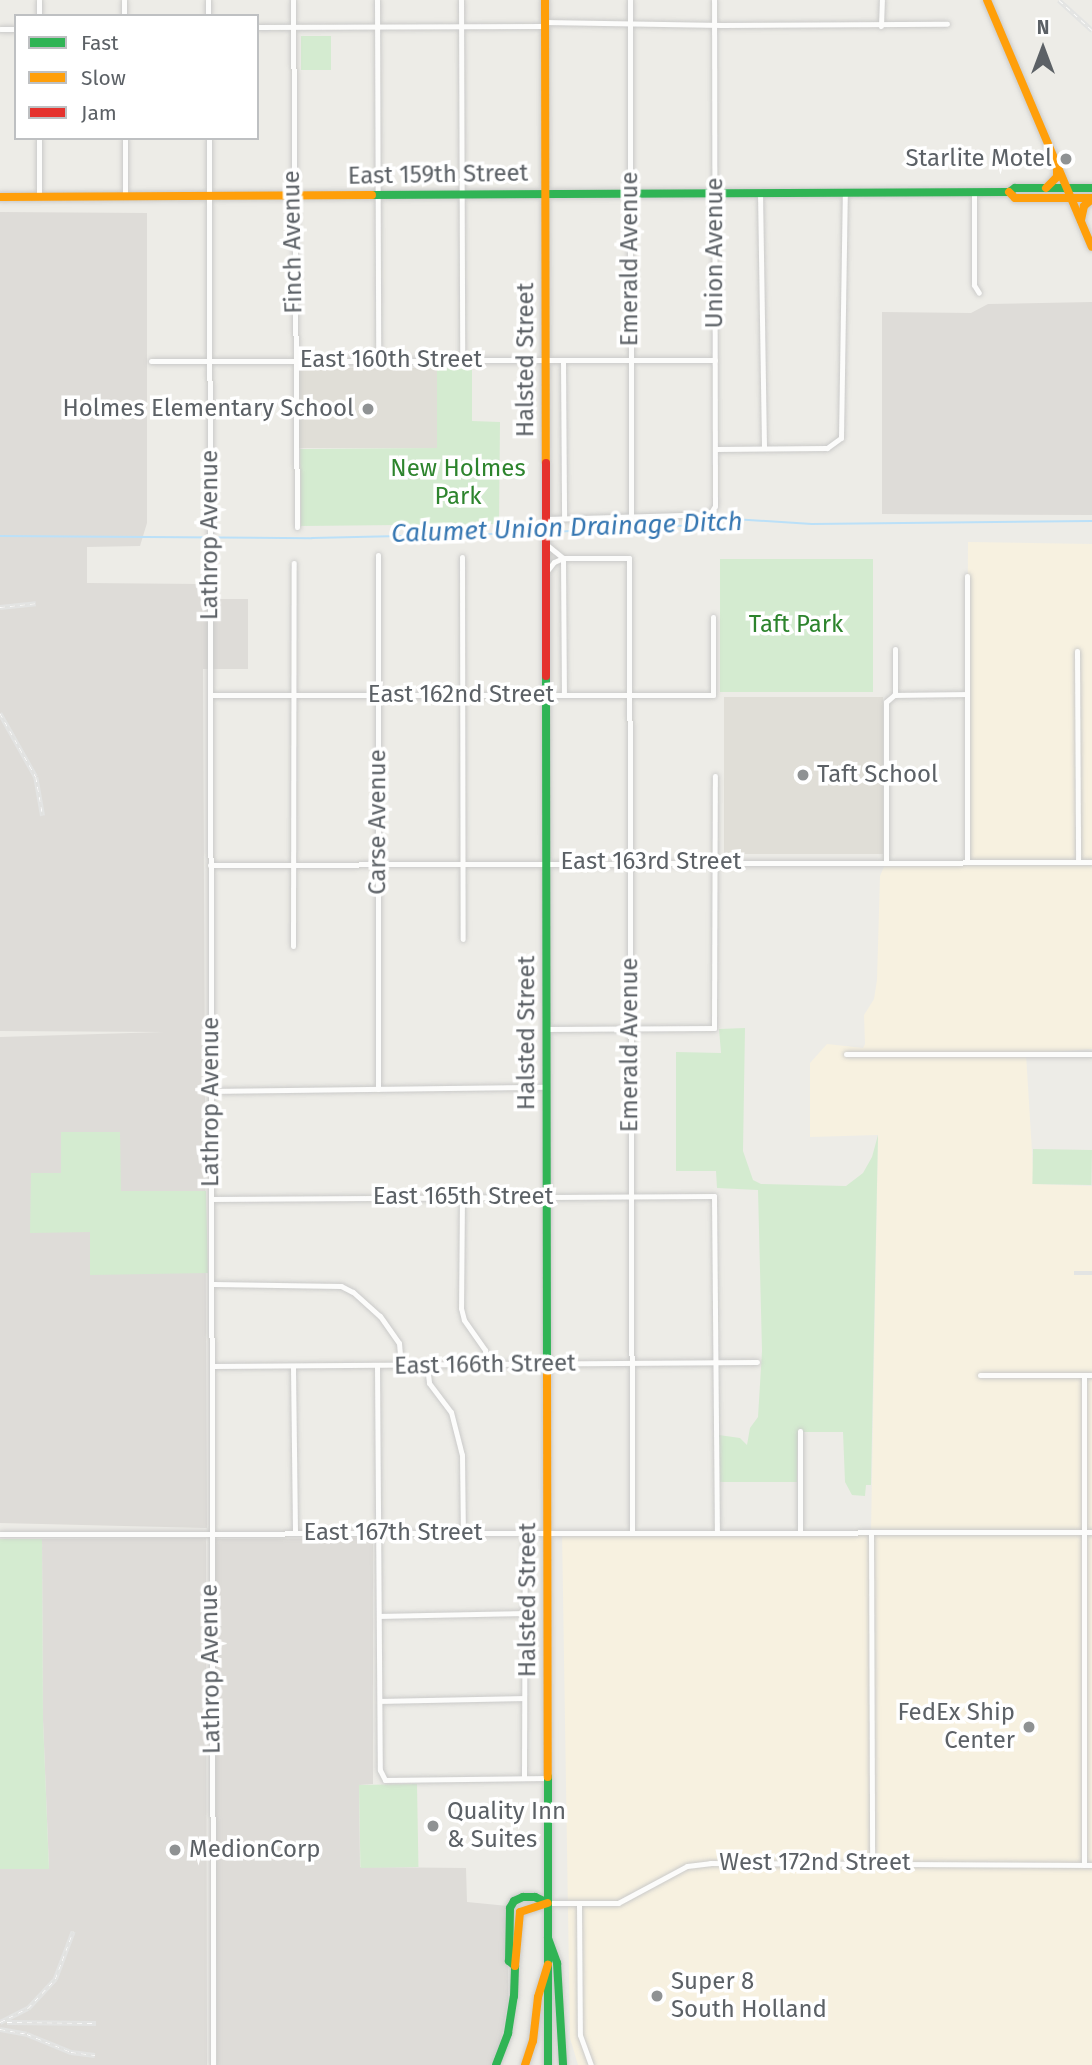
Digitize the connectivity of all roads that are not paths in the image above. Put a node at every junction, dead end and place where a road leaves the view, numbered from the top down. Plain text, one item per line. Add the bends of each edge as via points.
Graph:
1 (293, 0) edge
2 (377, 0) edge
3 (461, 0) edge
4 (545, 0) edge
5 (630, 0) edge
6 (714, 0) edge
7 (882, 0) edge
8 (987, 0) edge
9 (630, 23) junction
10 (947, 23) dead end
11 (545, 24) junction
12 (714, 24) junction
13 (377, 26) junction
14 (461, 26) junction
15 (881, 26) junction
16 (259, 27) edge
17 (293, 27) junction
18 (39, 140) edge
19 (125, 140) edge
20 (209, 140) edge
21 (1057, 163) junction
22 (1046, 187) junction
23 (1067, 188) junction
24 (1092, 188) edge
25 (760, 192) junction
26 (845, 192) junction
27 (974, 192) junction
28 (1009, 192) junction
29 (546, 193) junction
30 (630, 193) junction
31 (714, 193) junction
32 (462, 194) junction
33 (376, 195) junction
34 (125, 196) junction
35 (209, 196) junction
36 (292, 196) junction
37 (0, 197) edge
38 (39, 197) junction
39 (1072, 198) junction
40 (1092, 198) edge
41 (1081, 220) junction
42 (1092, 247) edge
43 (979, 293) dead end
44 (210, 360) junction
45 (295, 360) junction
46 (378, 360) junction
47 (462, 360) junction
48 (545, 360) junction
49 (563, 360) junction
50 (631, 360) junction
51 (715, 360) junction
52 (151, 361) dead end
53 (764, 448) junction
54 (715, 449) junction
55 (564, 518) junction
56 (631, 518) junction
57 (545, 519) junction
58 (297, 527) dead end
59 (546, 543) junction
60 (378, 555) dead end
61 (463, 557) dead end
62 (563, 558) junction
63 (293, 563) dead end
64 (546, 572) junction
65 (967, 576) dead end
66 (713, 617) dead end
67 (895, 649) dead end
68 (1077, 651) dead end
69 (967, 694) junction
70 (210, 695) junction
71 (293, 695) junction
72 (378, 695) junction
73 (463, 695) junction
74 (546, 695) junction
75 (564, 695) junction
76 (630, 695) junction
77 (895, 695) junction
78 (715, 776) dead end
79 (546, 862) junction
80 (630, 862) junction
81 (715, 862) junction
82 (886, 862) junction
83 (967, 862) junction
84 (1079, 862) junction
85 (1092, 862) edge
86 (378, 863) junction
87 (463, 863) junction
88 (293, 864) junction
89 (210, 865) junction
90 (463, 939) dead end
91 (293, 946) dead end
92 (630, 1028) junction
93 (546, 1029) junction
94 (846, 1054) dead end
95 (1092, 1054) edge
96 (546, 1087) junction
97 (378, 1089) junction
98 (210, 1091) junction
99 (547, 1196) junction
100 (631, 1196) junction
101 (461, 1197) junction
102 (211, 1199) junction
103 (213, 1284) junction
104 (757, 1362) dead end
105 (547, 1363) junction
106 (631, 1363) junction
107 (717, 1363) junction
108 (486, 1364) junction
109 (212, 1366) junction
110 (377, 1366) junction
111 (401, 1366) junction
112 (427, 1366) junction
113 (293, 1367) junction
114 (980, 1375) dead end
115 (1084, 1376) junction
116 (1092, 1376) edge
117 (800, 1432) dead end
118 (547, 1531) junction
119 (632, 1531) junction
120 (463, 1532) junction
121 (525, 1532) junction
122 (717, 1532) junction
123 (800, 1532) junction
124 (871, 1532) junction
125 (1084, 1532) junction
126 (1092, 1532) edge
127 (295, 1533) junction
128 (379, 1533) junction
129 (0, 1534) edge
130 (210, 1534) junction
131 (524, 1613) junction
132 (379, 1616) junction
133 (524, 1698) junction
134 (380, 1701) junction
135 (524, 1778) junction
136 (547, 1778) junction
137 (872, 1863) junction
138 (1084, 1865) junction
139 (1092, 1865) edge
140 (548, 1903) junction
141 (579, 1904) junction
142 (548, 1938) junction
143 (548, 1964) junction
144 (213, 2065) edge
145 (496, 2065) edge
146 (525, 2065) edge
147 (548, 2065) edge
148 (563, 2065) edge
149 (591, 2065) edge

1 - 17 street, Finch Avenue
2 - 13 street
3 - 14 street
4 - 11 main road, Halsted Street
5 - 9 street, Emerald Avenue
6 - 12 street, Union Avenue
7 - 15 street
8 - 21 main road
9 - 11 street
9 - 12 street
9 - 30 street, Emerald Avenue
10 - 15 street
11 - 14 street
11 - 29 main road, Halsted Street
12 - 15 street
12 - 31 street, Union Avenue
13 - 14 street
13 - 17 street
13 - 33 street
14 - 32 street
16 - 17 street
17 - 36 street, Finch Avenue
18 - 38 street
19 - 34 street
20 - 35 street, Lathrop Avenue
21 - 22 main road via 1057,177
21 - 23 main road
22 - 23 main road
22 - 28 main road via 1015,187
23 - 24 main road
23 - 39 main road
25 - 26 main road, East 159th Street
25 - 31 main road, East 159th Street
25 - 53 street
26 - 27 main road, East 159th Street
26 - 53 street via 842,432 836,443 822,448
27 - 28 main road, East 159th Street
27 - 43 street via 974,285
28 - 39 main road via 1015,198
29 - 30 main road, East 159th Street
29 - 32 main road, East 159th Street
29 - 48 main road, Halsted Street
30 - 31 main road, East 159th Street
30 - 50 street, Emerald Avenue
31 - 51 street, Union Avenue
32 - 33 main road, East 159th Street
32 - 47 street
33 - 36 main road, East 159th Street
33 - 46 street
34 - 35 main road, East 159th Street
34 - 38 main road, East 159th Street
35 - 36 main road, East 159th Street
35 - 44 street, Lathrop Avenue
36 - 45 street, Finch Avenue
37 - 38 main road, East 159th Street
39 - 40 main road
39 - 41 main road
40 - 41 main road via 1084,206
41 - 42 main road
44 - 45 street, East 160th Street
44 - 52 street, East 160th Street
44 - 70 street, Lathrop Avenue
45 - 46 street, East 160th Street
45 - 58 street, Finch Avenue
46 - 47 street, East 160th Street
47 - 48 street, East 160th Street
48 - 49 street, East 160th Street
48 - 57 main road, Halsted Street
49 - 50 street, East 160th Street
49 - 55 street, Halsted Street
50 - 51 street, East 160th Street
50 - 56 street, Emerald Avenue
51 - 54 street, Union Avenue
53 - 54 street
54 - 56 street, Union Avenue via 715,506 710,514
55 - 56 street
55 - 57 street
57 - 59 main road, Halsted Street
59 - 62 street
59 - 64 main road, Halsted Street
60 - 72 street, Carse Avenue
61 - 73 street
62 - 64 street
62 - 75 street
62 - 76 street, Emerald Avenue via 629,558
63 - 71 street
64 - 74 main road, Halsted Street
65 - 69 street
66 - 76 street, East 162nd Street via 713,695
67 - 77 street
68 - 84 street
69 - 77 street
69 - 83 street
70 - 71 street, East 162nd Street
70 - 89 street, Lathrop Avenue
71 - 72 street, East 162nd Street
71 - 88 street
72 - 73 street, East 162nd Street
72 - 86 street, Carse Avenue
73 - 74 street, East 162nd Street
73 - 87 street
74 - 75 street, East 162nd Street
74 - 79 main road, Halsted Street
75 - 76 street, East 162nd Street
76 - 80 street, Emerald Avenue
77 - 82 street via 886,702
78 - 81 street
79 - 80 street, East 163rd Street
79 - 87 street, East 163rd Street
79 - 93 main road, Halsted Street
80 - 81 street, East 163rd Street
80 - 92 street, Emerald Avenue
81 - 82 street, East 163rd Street
81 - 92 street via 714,1028
82 - 83 street, East 163rd Street
83 - 84 street, East 163rd Street
84 - 85 street, East 163rd Street
86 - 87 street, East 163rd Street
86 - 88 street, East 163rd Street
86 - 97 street, Carse Avenue
87 - 90 street
88 - 89 street, East 163rd Street
88 - 91 street
89 - 98 street, Lathrop Avenue
92 - 93 street
92 - 100 street, Emerald Avenue
93 - 96 main road, Halsted Street
94 - 95 street
96 - 97 street
96 - 99 main road, Halsted Street
97 - 98 street
98 - 102 street, Lathrop Avenue
99 - 100 street, East 165th Street
99 - 101 street, East 165th Street
99 - 105 main road, Halsted Street
100 - 106 street, Emerald Avenue
100 - 107 street, East 165th Street via 715,1196
101 - 102 street, East 165th Street
101 - 108 street via 461,1308 485,1350
102 - 103 street, Lathrop Avenue
103 - 109 street, Lathrop Avenue
103 - 111 street via 341,1286 380,1316 399,1343
104 - 107 street, East 166th Street
105 - 106 street, East 166th Street
105 - 108 street, East 166th Street
105 - 118 main road, Halsted Street
106 - 107 street, East 166th Street
106 - 119 street, Emerald Avenue
107 - 122 street
108 - 112 street, East 166th Street
109 - 113 street, East 166th Street
109 - 130 street, Lathrop Avenue
110 - 111 street, East 166th Street
110 - 113 street, East 166th Street
110 - 128 street
111 - 112 street, East 166th Street
112 - 120 street via 429,1383 451,1412 462,1455
113 - 127 street
114 - 115 street
115 - 116 street
115 - 125 street
117 - 123 street
118 - 119 street, East 167th Street
118 - 121 street, East 167th Street
118 - 136 main road, Halsted Street
119 - 122 street, East 167th Street
120 - 121 street, East 167th Street
120 - 128 street, East 167th Street
121 - 131 street
122 - 123 street, East 167th Street
123 - 124 street, East 167th Street
124 - 125 street, East 167th Street
124 - 137 street
125 - 126 street, East 167th Street
125 - 138 street
127 - 128 street, East 167th Street
127 - 130 street, East 167th Street
128 - 132 street
129 - 130 street, East 167th Street
130 - 144 street, Lathrop Avenue
131 - 132 street
131 - 133 street
132 - 134 street
133 - 134 street
133 - 135 street
134 - 135 street via 380,1770 385,1780
135 - 136 street
136 - 140 main road, Halsted Street
137 - 138 street, West 172nd Street
137 - 141 street, West 172nd Street via 693,1865 618,1903
138 - 139 street, West 172nd Street
140 - 141 street, West 172nd Street
140 - 142 main road, Halsted Street
140 - 145 main road via 520,1912 510,2022
141 - 149 street via 580,2035
142 - 143 main road, Halsted Street
142 - 148 main road via 557,1963
143 - 146 main road
143 - 147 main road, Halsted Street

